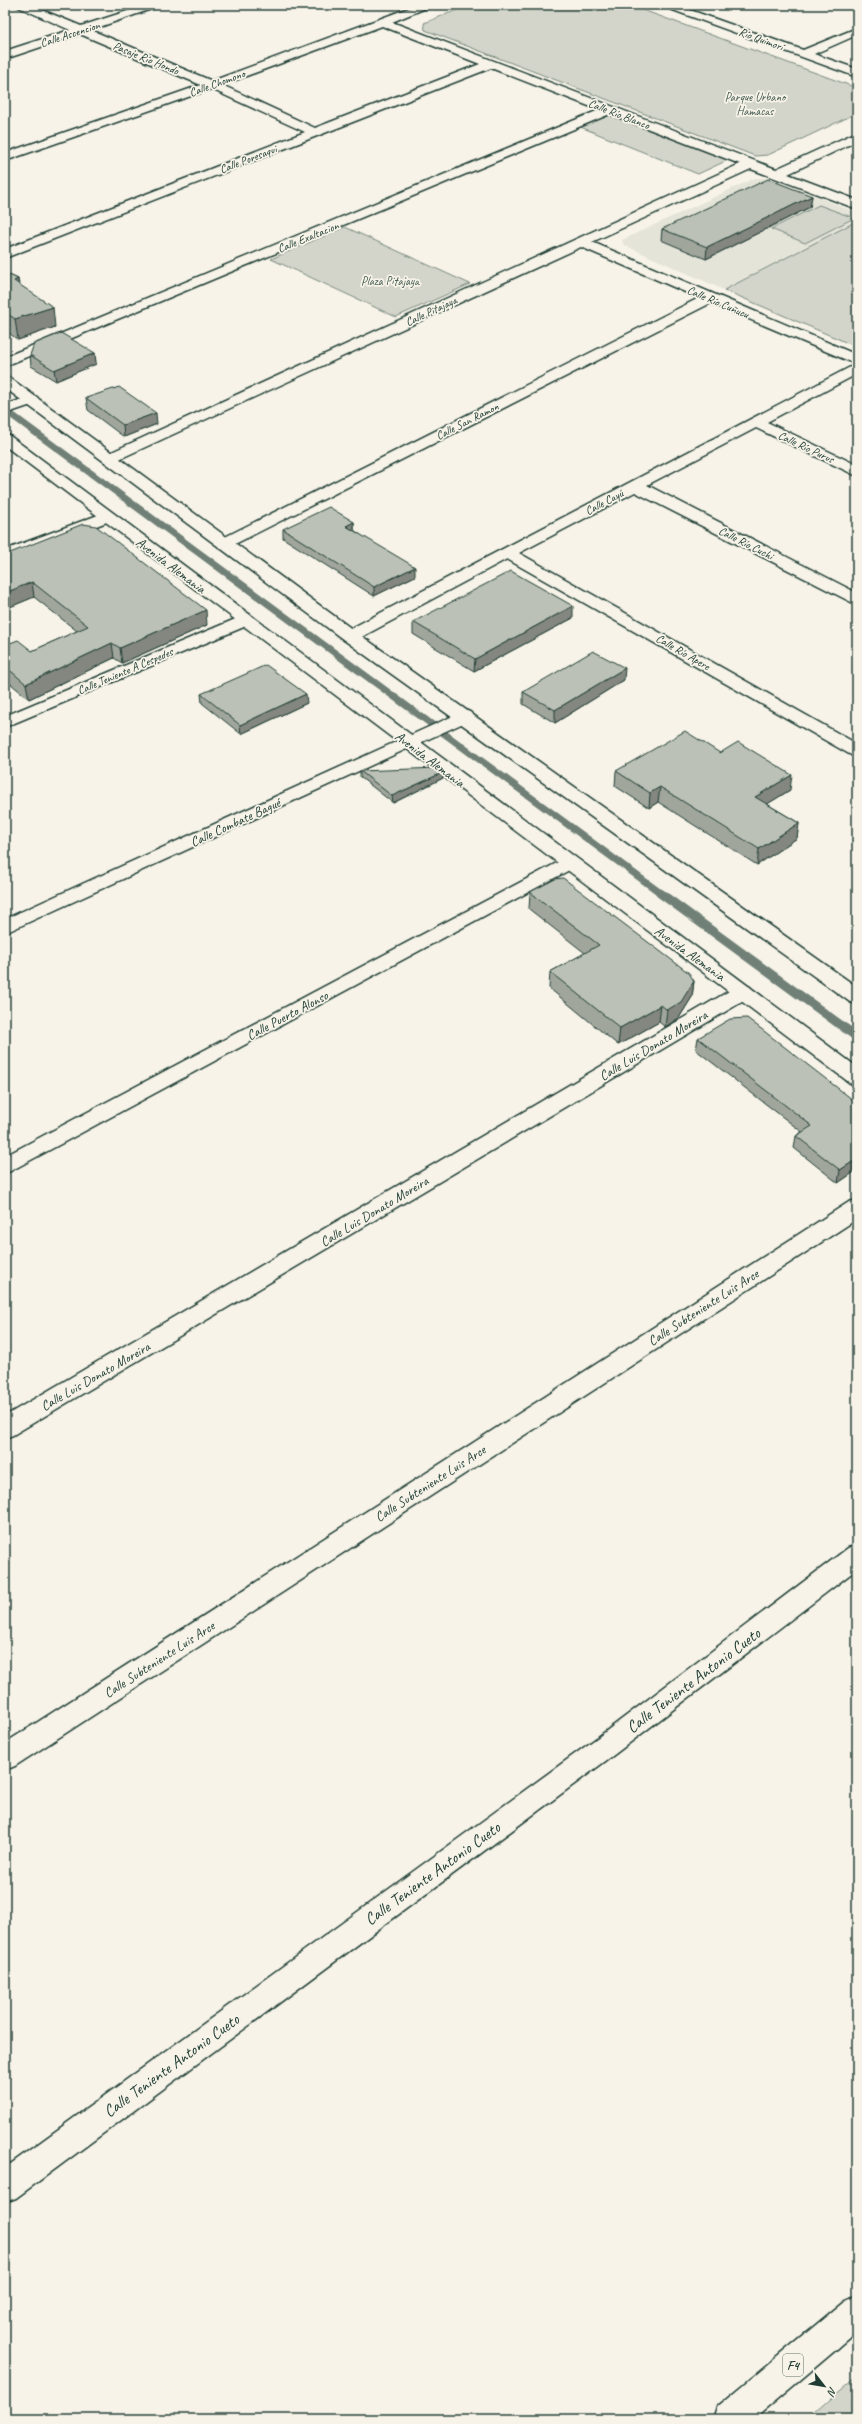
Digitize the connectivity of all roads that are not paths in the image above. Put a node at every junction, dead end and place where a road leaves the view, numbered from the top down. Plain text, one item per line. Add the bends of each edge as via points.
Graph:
1 (20, 5) edge
2 (157, 5) edge
3 (427, 5) edge
4 (675, 6) edge
5 (382, 22) junction
6 (80, 31) junction
7 (857, 31) edge
8 (804, 54) junction
9 (5, 55) edge
10 (490, 64) junction
11 (857, 73) edge
12 (212, 85) junction
13 (610, 110) junction
14 (316, 133) junction
15 (857, 136) edge
16 (5, 157) edge
17 (751, 164) junction
18 (776, 174) junction
19 (857, 205) edge
20 (580, 242) junction
21 (5, 254) edge
22 (710, 298) junction
23 (857, 360) edge
24 (5, 362) edge
25 (857, 368) edge
26 (5, 381) edge
27 (26, 402) junction
28 (5, 410) edge
29 (756, 422) junction
30 (5, 439) edge
31 (110, 458) junction
32 (857, 471) edge
33 (636, 486) junction
34 (106, 516) junction
35 (225, 543) junction
36 (508, 553) junction
37 (5, 556) edge
38 (857, 600) edge
39 (245, 620) junction
40 (350, 636) junction
41 (458, 719) junction
42 (5, 722) edge
43 (414, 739) junction
44 (857, 751) edge
45 (568, 863) junction
46 (5, 927) edge
47 (743, 992) junction
48 (857, 997) edge
49 (857, 1078) edge
50 (5, 1166) edge
51 (857, 1208) edge
52 (5, 1428) edge
53 (857, 1555) edge
54 (5, 1758) edge
55 (5, 2187) edge
56 (857, 2311) edge
57 (729, 2419) edge

1 - 6 main road, Pasaje Río Hondo
2 - 6 main road, Calle Ascencion
3 - 5 main road, Calle Chomono
4 - 8 main road, Río Quimorí
5 - 10 main road, Calle Río Blanco
5 - 12 main road, Calle Chomono
6 - 9 main road, Calle Ascencion
6 - 12 main road, Pasaje Río Hondo
7 - 8 main road
8 - 11 main road, Río Quimorí
10 - 13 main road, Calle Río Blanco
10 - 14 main road, Calle Poresaqui
12 - 14 main road, Pasaje Río Hondo
12 - 16 main road, Calle Chomono
13 - 17 main road, Calle Río Blanco
13 - 24 main road, Calle Exaltacion
14 - 21 main road, Calle Poresaqui
15 - 18 main road
17 - 18 main road, Calle Río Blanco
17 - 20 main road, Calle Pitajaya
18 - 19 main road, Calle Río Blanco
20 - 22 main road, Calle Río Cuñucu
20 - 31 main road, Calle Pitajaya
22 - 23 main road, Calle Río Cuñucu
22 - 35 main road, Calle San Ramon
25 - 29 main road, Calle Cayú
26 - 27 main road
27 - 28 main road
27 - 31 main road
29 - 32 main road, Calle Río Purus
29 - 33 main road, Calle Cayú
30 - 34 main road, Avenida Alemania
31 - 35 main road
33 - 36 main road, Calle Cayú
33 - 38 main road, Calle Río Cuchi
34 - 37 main road
34 - 39 main road, Avenida Alemania
35 - 40 main road
36 - 40 main road, Calle Cayú
36 - 44 main road, Calle Río Apere
39 - 42 main road, Calle Teniente A Cespedes
39 - 43 main road, Avenida Alemania
40 - 41 main road
41 - 43 main road, Calle Combate Bagué
41 - 48 main road
43 - 45 main road, Avenida Alemania
43 - 46 main road, Calle Combate Bagué
45 - 47 main road, Avenida Alemania
45 - 50 main road, Calle Puerto Alonso
47 - 49 main road, Avenida Alemania
47 - 52 main road, Calle Luis Donato Moreira
51 - 54 main road, Calle Subteniente Luis Arce
53 - 55 main road, Calle Teniente Antonio Cueto via 606,1746
56 - 57 main road, F4

